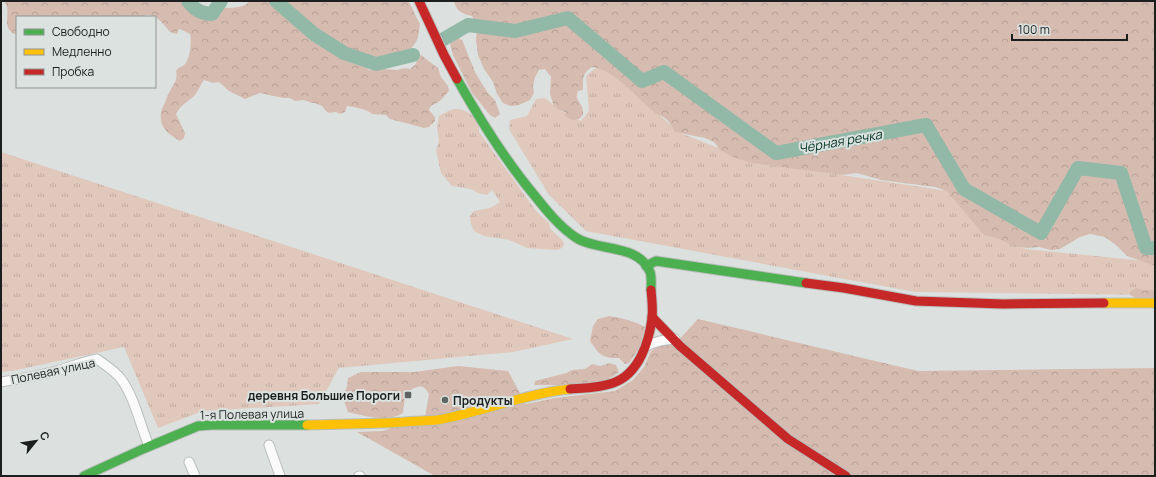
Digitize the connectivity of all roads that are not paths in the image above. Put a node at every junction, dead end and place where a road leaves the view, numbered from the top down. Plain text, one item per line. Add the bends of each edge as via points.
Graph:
1 (419, 1) edge
2 (646, 266) junction
3 (1155, 303) edge
4 (652, 317) junction
5 (675, 339) junction
6 (645, 346) junction
7 (1, 382) edge
8 (269, 445) dead end
9 (149, 446) junction
10 (190, 462) dead end
11 (84, 476) edge
12 (195, 476) edge
13 (280, 476) edge
14 (846, 476) edge

1 - 2 street via 444,55 489,132 521,179 553,218 578,238 636,256
2 - 3 street via 656,261 916,301 1003,304
2 - 4 street, 1-я Полевая улица via 651,280
4 - 5 street
4 - 6 street, 1-я Полевая улица
5 - 6 street
5 - 14 street via 788,439
6 - 9 street, 1-я Полевая улица via 634,368 613,383 529,396 462,415 441,419 284,426 212,424 198,426
7 - 9 street, Полевая улица via 28,378 97,359 121,379 132,399
8 - 13 street
9 - 11 street, 1-я Полевая улица
10 - 12 street

